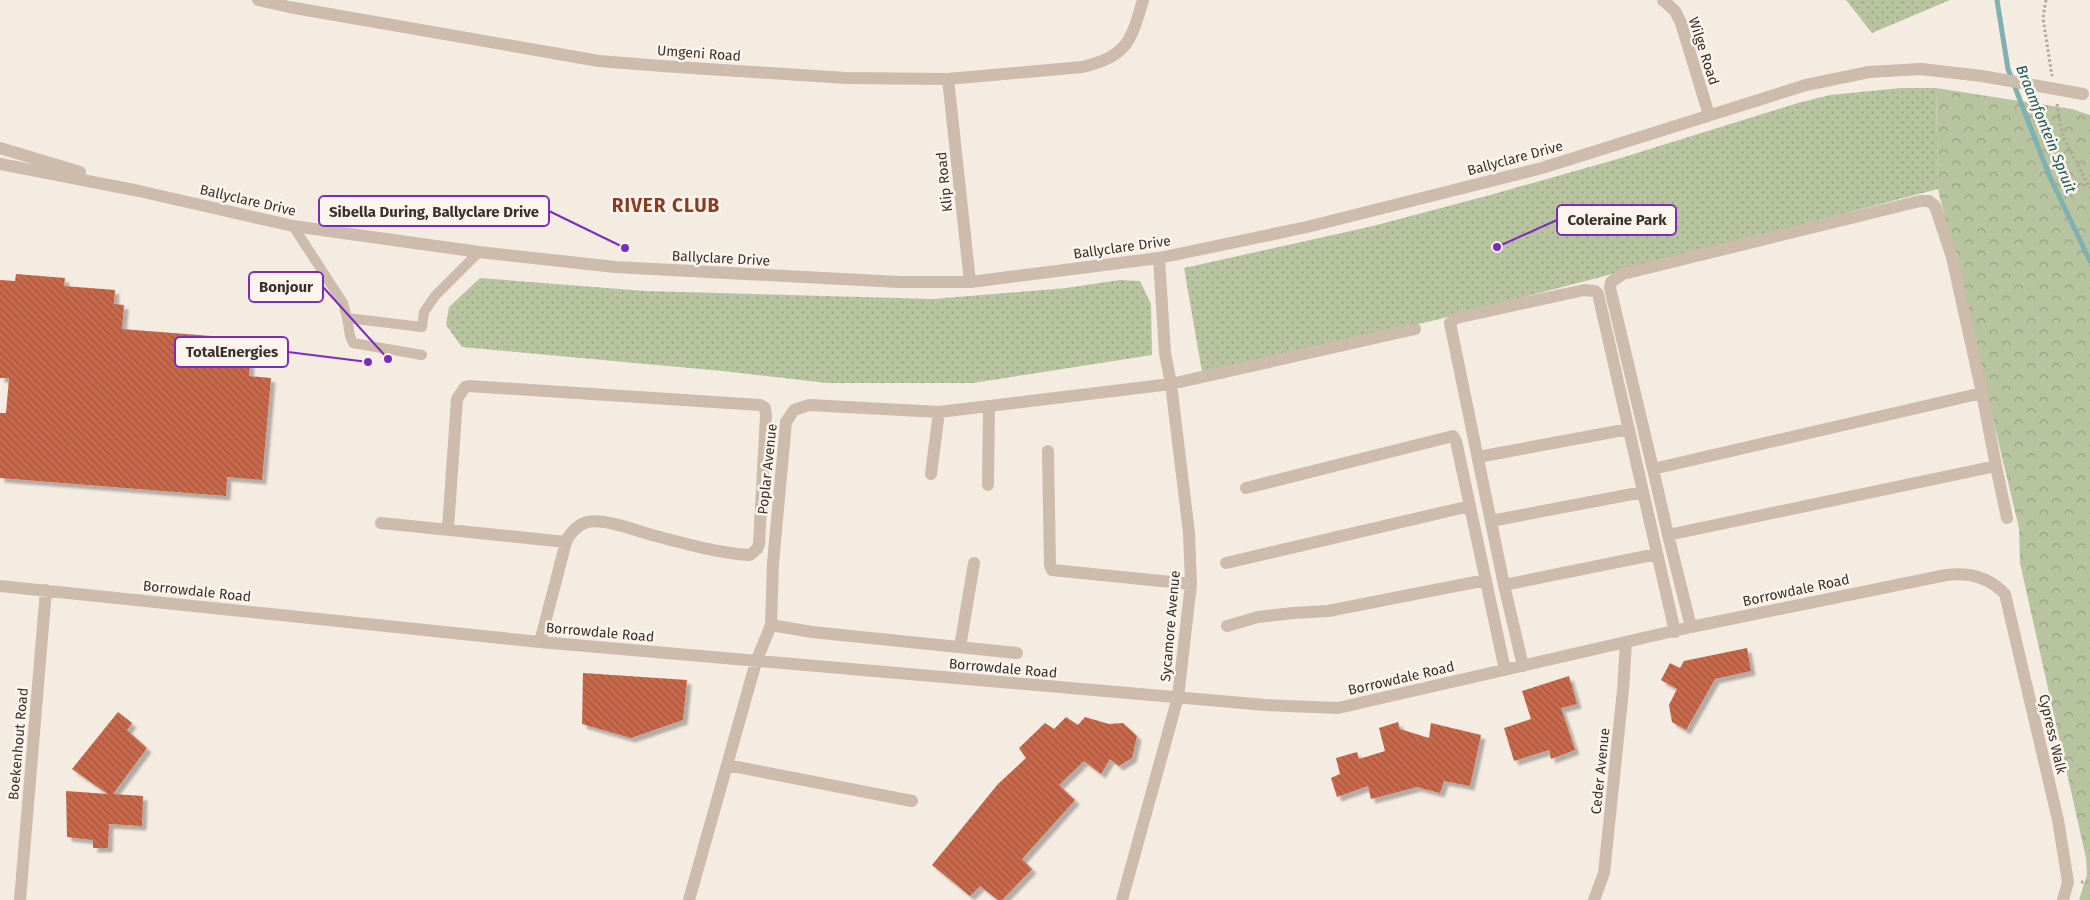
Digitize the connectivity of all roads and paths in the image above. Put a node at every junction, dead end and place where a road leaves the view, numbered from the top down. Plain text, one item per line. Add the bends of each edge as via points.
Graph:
1 (258, 0) edge
2 (1143, 0) edge
3 (1663, 0) edge
4 (948, 79) junction
5 (2086, 95) edge
6 (1709, 115) junction
7 (0, 148) edge
8 (0, 164) edge
9 (139, 190) junction
10 (293, 226) junction
11 (479, 252) junction
12 (1159, 258) junction
13 (970, 282) junction
14 (347, 318) junction
15 (1415, 328) dead end
16 (422, 355) dead end
17 (1171, 384) junction
18 (1982, 394) junction
19 (989, 406) junction
20 (939, 412) junction
21 (1629, 429) junction
22 (1048, 451) dead end
23 (1478, 457) junction
24 (1996, 466) junction
25 (1653, 469) junction
26 (931, 474) dead end
27 (988, 484) dead end
28 (1246, 488) dead end
29 (1643, 492) junction
30 (1470, 506) junction
31 (2007, 518) dead end
32 (1491, 521) junction
33 (381, 523) dead end
34 (448, 528) junction
35 (1668, 535) junction
36 (566, 542) junction
37 (1657, 554) junction
38 (1226, 563) dead end
39 (974, 564) dead end
40 (1486, 580) junction
41 (1991, 582) joint
42 (1191, 584) junction
43 (1504, 585) junction
44 (0, 586) edge
45 (46, 590) junction
46 (771, 625) junction
47 (1227, 626) dead end
48 (1691, 627) junction
49 (1675, 632) junction
50 (540, 642) junction
51 (1626, 643) junction
52 (960, 647) junction
53 (1018, 653) dead end
54 (756, 662) junction
55 (1523, 666) junction
56 (1505, 670) junction
57 (1178, 698) junction
58 (727, 765) junction
59 (912, 801) dead end
60 (20, 900) edge
61 (689, 900) edge
62 (1122, 900) edge
63 (1594, 900) edge
64 (2063, 900) edge

1 - 4 street, Umgeni Road via 599,61 846,78
2 - 4 street, Umgeni Road via 1127,44 1098,63
3 - 6 street, Wilge Road via 1675,10 1681,22
4 - 13 street, Klip Road
5 - 6 street, Ballyclare Drive, bridge via 1982,76 1921,69 1869,72 1806,85
6 - 12 street, Ballyclare Drive via 1542,168 1307,227
7 - 9 street, Ballyclare Drive
8 - 9 street, Ballyclare Drive
9 - 10 street, Ballyclare Drive
10 - 11 street, Ballyclare Drive
10 - 14 lane via 343,303
11 - 13 street, Ballyclare Drive via 615,267 899,282
11 - 14 lane via 436,296 424,312 422,327
12 - 13 street, Ballyclare Drive
12 - 17 street, Sycamore Avenue via 1165,353
14 - 16 lane via 353,343
15 - 17 street, Poplar Avenue
17 - 19 street, Poplar Avenue
17 - 42 street, Sycamore Avenue
18 - 24 street
18 - 25 street
18 - 25 street via 1952,257 1935,206 1929,201 1920,201 1624,274 1611,282
19 - 20 street, Poplar Avenue
19 - 27 street
20 - 26 street
20 - 46 street, Poplar Avenue via 809,405 794,410 786,422 772,563
21 - 23 street
21 - 23 street via 1598,294 1584,290 1450,321
21 - 29 street
22 - 42 street via 1052,570
23 - 32 street
24 - 31 street
24 - 35 street
25 - 35 street
28 - 30 street via 1452,435
29 - 32 street
29 - 37 street
30 - 38 street
30 - 40 street
32 - 43 street
33 - 34 street
34 - 36 street
34 - 36 street via 457,398 465,387 760,405 765,408 759,544 750,555 589,521 570,534
35 - 48 street
36 - 50 street
37 - 43 street
37 - 49 street
39 - 52 street
40 - 47 street via 1328,612 1293,612
40 - 56 street
41 - 48 street, Borrowdale Road via 1964,573 1946,575
41 - 64 street, Cypress Walk via 2005,594 2056,810 2068,882
42 - 57 street, Sycamore Avenue
43 - 55 street
44 - 45 street, Borrowdale Road
45 - 50 street, Borrowdale Road
45 - 60 street, Boekenhout Road
46 - 52 street
46 - 54 street, Poplar Avenue
48 - 49 street, Borrowdale Road
49 - 51 street, Borrowdale Road
50 - 54 street, Borrowdale Road
51 - 55 street, Borrowdale Road
51 - 63 street, Ceder Avenue via 1604,873
52 - 53 street
54 - 57 street, Borrowdale Road
54 - 58 street, Poplar Avenue
55 - 56 street, Borrowdale Road
56 - 57 street, Borrowdale Road via 1338,708
57 - 62 street, Sycamore Avenue
58 - 59 street
58 - 61 street, Poplar Avenue

